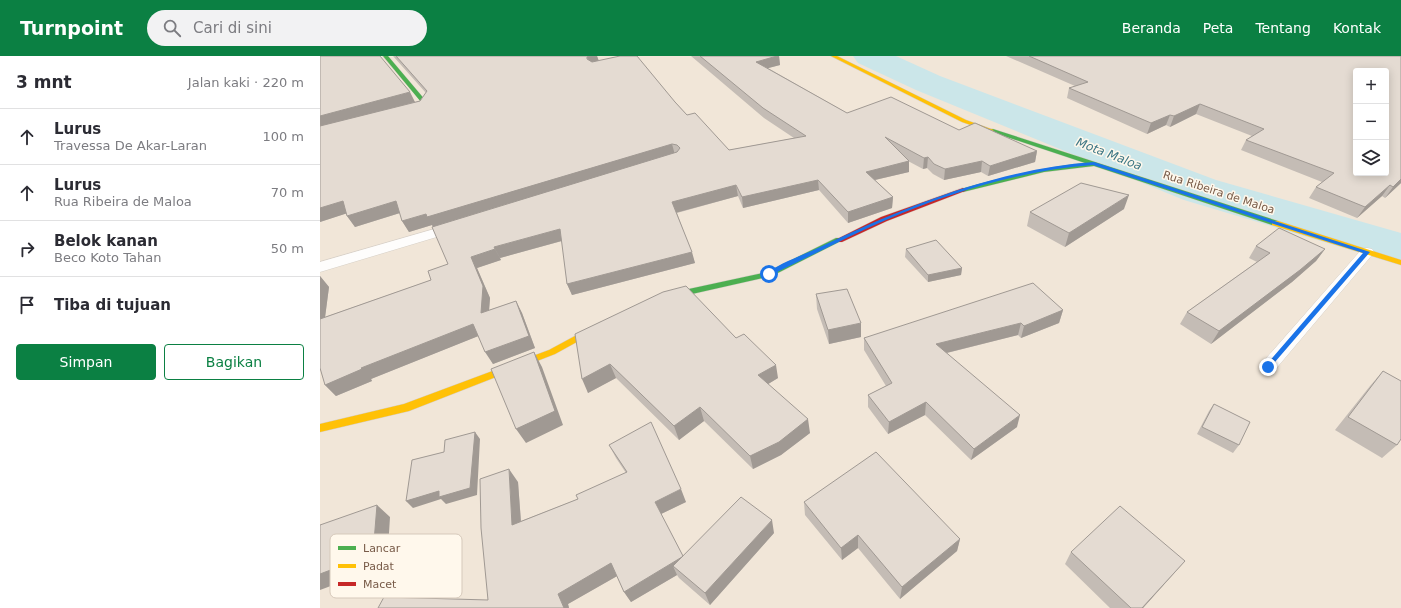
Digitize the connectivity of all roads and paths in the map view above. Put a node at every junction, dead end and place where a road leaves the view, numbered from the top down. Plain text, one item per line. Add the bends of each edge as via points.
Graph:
1 (385, 56) edge
2 (833, 56) edge
3 (416, 107) edge
4 (1094, 164) junction
5 (471, 222) edge
6 (1367, 252) junction
7 (1401, 263) edge
8 (320, 267) edge
9 (654, 300) edge
10 (606, 322) edge
11 (1268, 367) dead end
12 (320, 428) edge

1 - 3 street via 424,102
2 - 4 street, Rua Ribeira de Maloa via 964,121
4 - 6 street, Rua Ribeira de Maloa
4 - 9 street via 1026,173 950,194 884,219 769,274
5 - 8 lane
6 - 7 street, Rua Ribeira de Maloa
6 - 11 lane
10 - 12 street via 552,352 405,408

